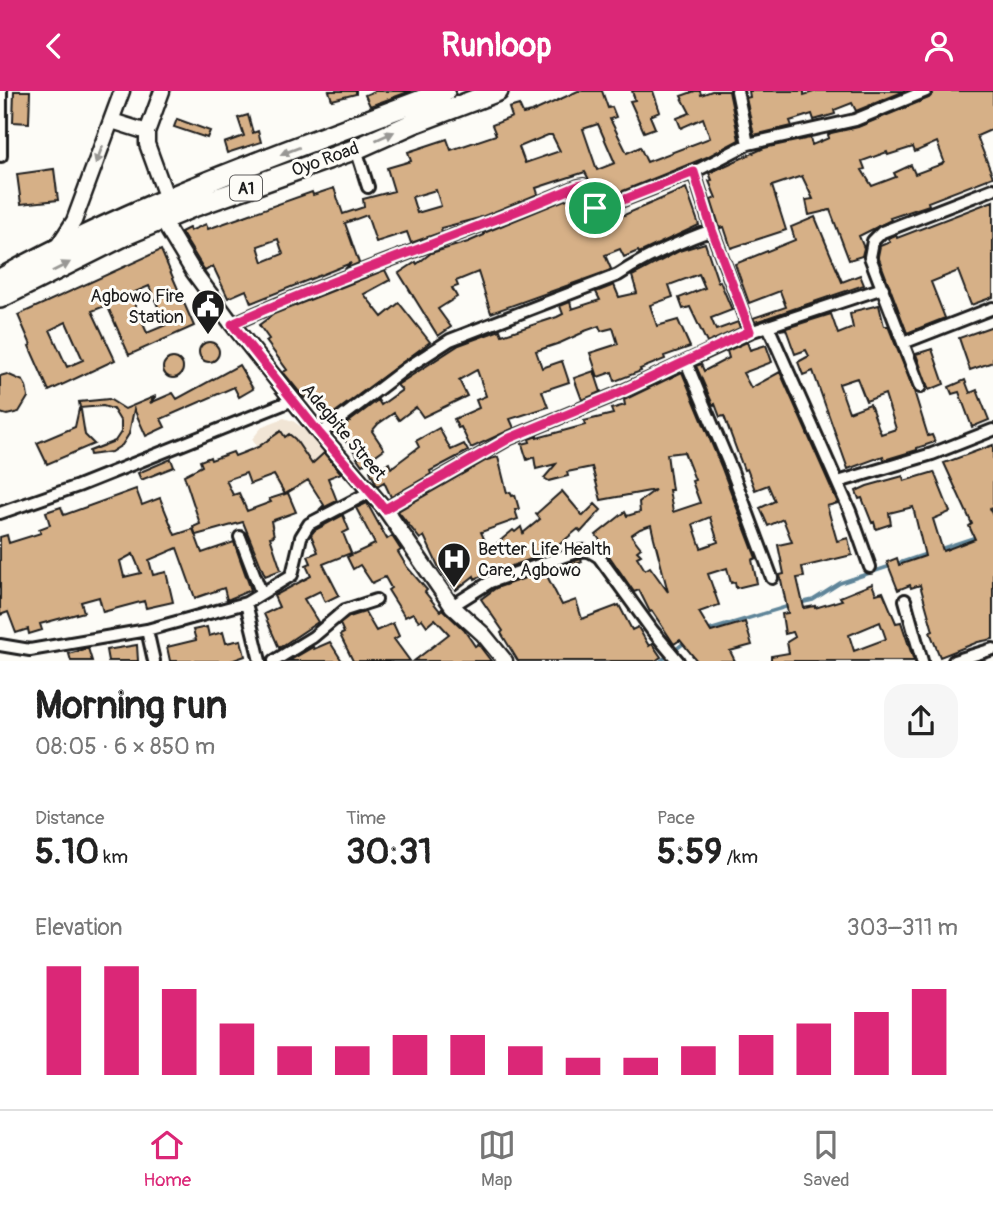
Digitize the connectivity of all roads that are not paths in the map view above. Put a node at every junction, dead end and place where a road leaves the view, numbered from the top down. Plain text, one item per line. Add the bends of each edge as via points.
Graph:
1 (1, 91) edge
2 (122, 91) edge
3 (162, 91) edge
4 (445, 91) edge
5 (498, 91) edge
6 (737, 91) edge
7 (926, 91) edge
8 (112, 121) junction
9 (147, 132) junction
10 (748, 144) junction
11 (356, 149) junction
12 (1, 156) edge
13 (694, 172) junction
14 (368, 187) dead end
15 (993, 189) edge
16 (167, 199) junction
17 (162, 220) junction
18 (712, 230) junction
19 (128, 234) junction
20 (99, 237) junction
21 (57, 248) junction
22 (0, 279) edge
23 (883, 288) junction
24 (0, 298) edge
25 (993, 308) edge
26 (232, 324) junction
27 (768, 326) junction
28 (750, 331) junction
29 (904, 343) junction
30 (686, 362) junction
31 (920, 387) dead end
32 (293, 400) junction
33 (993, 431) edge
34 (320, 434) junction
35 (838, 482) junction
36 (370, 492) junction
37 (385, 509) junction
38 (0, 513) edge
39 (240, 537) dead end
40 (870, 567) dead end
41 (772, 578) dead end
42 (261, 592) junction
43 (376, 600) dead end
44 (905, 600) dead end
45 (246, 603) junction
46 (452, 606) junction
47 (147, 630) junction
48 (0, 645) edge
49 (993, 649) edge
50 (30, 650) junction
51 (498, 658) edge
52 (34, 661) edge
53 (154, 661) edge
54 (260, 661) edge
55 (274, 661) edge
56 (678, 661) edge
57 (922, 661) edge
58 (954, 661) edge

1 - 12 street
2 - 8 street
3 - 9 street
4 -> 16 highway, Oyo Road / A1
11 -> 5 highway, Oyo Road / A1
6 - 10 street
7 - 10 street via 855,120
8 - 9 street
8 -> 21 street via 70,230
9 - 16 street via 149,152
10 - 13 street
11 - 14 street
11 - 17 highway, Oyo Road / A1
13 - 18 street
13 - 26 street via 600,209 595,208 583,185 578,186 290,297
15 - 23 street via 882,233 873,241 870,257
16 - 19 highway via 130,226
16 - 20 highway, Oyo Road / A1
17 - 19 highway, Oyo Road / A1
17 - 26 street, Adegbite Street
18 - 28 street
18 - 34 street via 635,262 618,275 450,340
19 - 20 highway, Oyo Road / A1
20 - 21 highway, Oyo Road / A1
24 -> 20 highway, Oyo Road / A1
21 - 22 highway, Oyo Road / A1
23 - 27 street
23 - 29 street
25 - 29 street
26 - 32 street, Adegbite Street
27 - 28 street
27 - 35 street
28 - 30 street
29 - 31 street
30 - 37 street via 510,438
30 - 41 street
32 - 34 street, Adegbite Street
32 - 38 street
33 - 35 street
34 - 36 street, Adegbite Street
35 - 40 street
36 - 37 street, Adegbite Street
36 - 42 street via 309,524 292,575
37 - 46 street, Adegbite Street
39 - 42 street
42 - 45 street
43 - 55 street via 345,610
44 - 57 street
45 - 47 street
45 - 54 street
46 - 51 street, Adegbite Street via 483,634
46 - 56 street via 490,582 591,551
47 - 50 street
47 - 53 street
48 - 50 street
49 - 58 street
50 - 52 street

